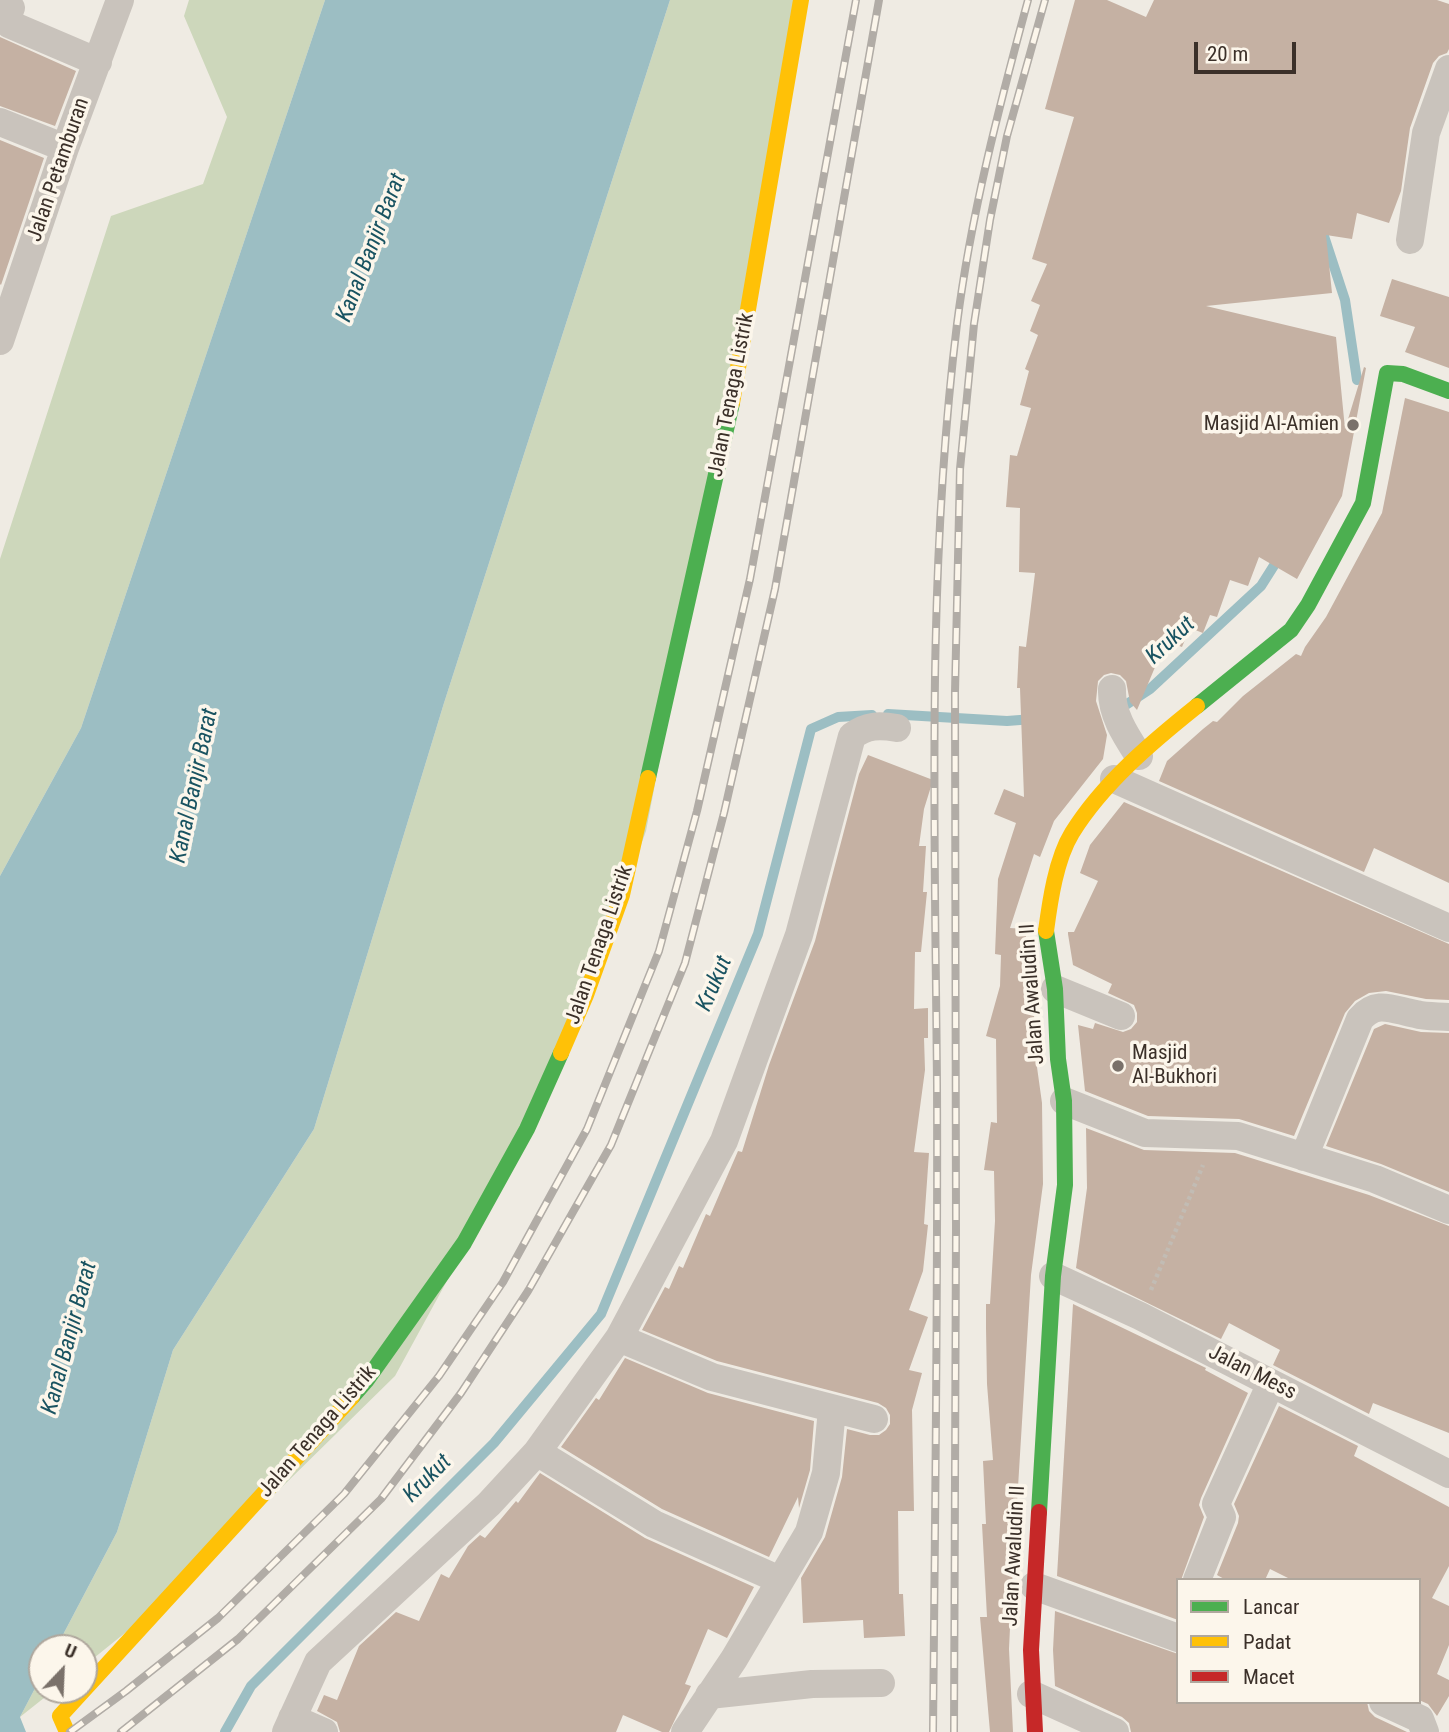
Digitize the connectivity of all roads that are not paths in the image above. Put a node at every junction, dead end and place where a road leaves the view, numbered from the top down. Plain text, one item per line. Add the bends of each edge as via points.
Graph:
1 (4, 0) edge
2 (120, 0) edge
3 (801, 0) edge
4 (98, 62) junction
5 (1449, 69) edge
6 (0, 122) edge
7 (65, 148) junction
8 (1410, 240) dead end
9 (3, 324) edge
10 (1449, 391) edge
11 (1112, 696) dead end
12 (898, 728) dead end
13 (1132, 745) junction
14 (1114, 779) junction
15 (1449, 928) edge
16 (1055, 989) junction
17 (1121, 1016) dead end
18 (1449, 1017) edge
19 (1064, 1101) junction
20 (1304, 1157) junction
21 (1449, 1210) edge
22 (1053, 1276) junction
23 (619, 1338) junction
24 (1271, 1383) junction
25 (832, 1409) junction
26 (874, 1419) dead end
27 (537, 1452) junction
28 (1449, 1474) edge
29 (1198, 1578) edge
30 (780, 1580) junction
31 (1034, 1586) junction
32 (1176, 1635) edge
33 (881, 1683) dead end
34 (1031, 1694) junction
35 (709, 1695) junction
36 (1387, 1704) edge
37 (289, 1725) edge
38 (67, 1732) edge
39 (324, 1732) edge
40 (685, 1732) edge
41 (1035, 1732) edge
42 (1115, 1732) edge
43 (1425, 1732) edge

1 - 4 street via 11,8 6,17 9,24
2 - 4 street, Jalan Petamburan
3 - 38 street, Jalan Tenaga Listrik via 733,400 622,895 586,995 527,1129 464,1243 366,1381 60,1716
4 - 7 street, Jalan Petamburan
5 - 8 street via 1426,133
6 - 7 street
7 - 9 street, Jalan Petamburan
10 - 13 street, Jalan Awaludin II via 1403,374 1387,373 1363,503 1291,630 1189,712
11 - 13 street
12 - 23 street via 877,724 852,736 799,935 724,1141
13 - 14 street, Jalan Awaludin II
14 - 15 street
14 - 16 street, Jalan Awaludin II via 1071,834 1051,889 1046,935
16 - 17 street
16 - 19 street, Jalan Awaludin II
18 - 20 street via 1381,1006 1367,1011
19 - 20 street via 1144,1132 1238,1136
19 - 22 street, Jalan Awaludin II via 1065,1185
20 - 21 street via 1375,1179
22 - 24 street, Jalan Mess
22 - 31 street, Jalan Awaludin II
23 - 25 street via 712,1377
23 - 27 street
24 - 28 street, Jalan Mess
24 - 29 street via 1216,1504 1222,1517
25 - 26 street
25 - 30 street via 826,1473 808,1532
27 - 30 street via 654,1524
27 - 37 street via 489,1504 318,1662
30 - 35 street
31 - 32 street
31 - 34 street, Jalan Awaludin II
33 - 35 street via 812,1684
34 - 41 street, Jalan Awaludin II
34 - 42 street
35 - 40 street
36 - 43 street via 1420,1719
37 - 39 street

